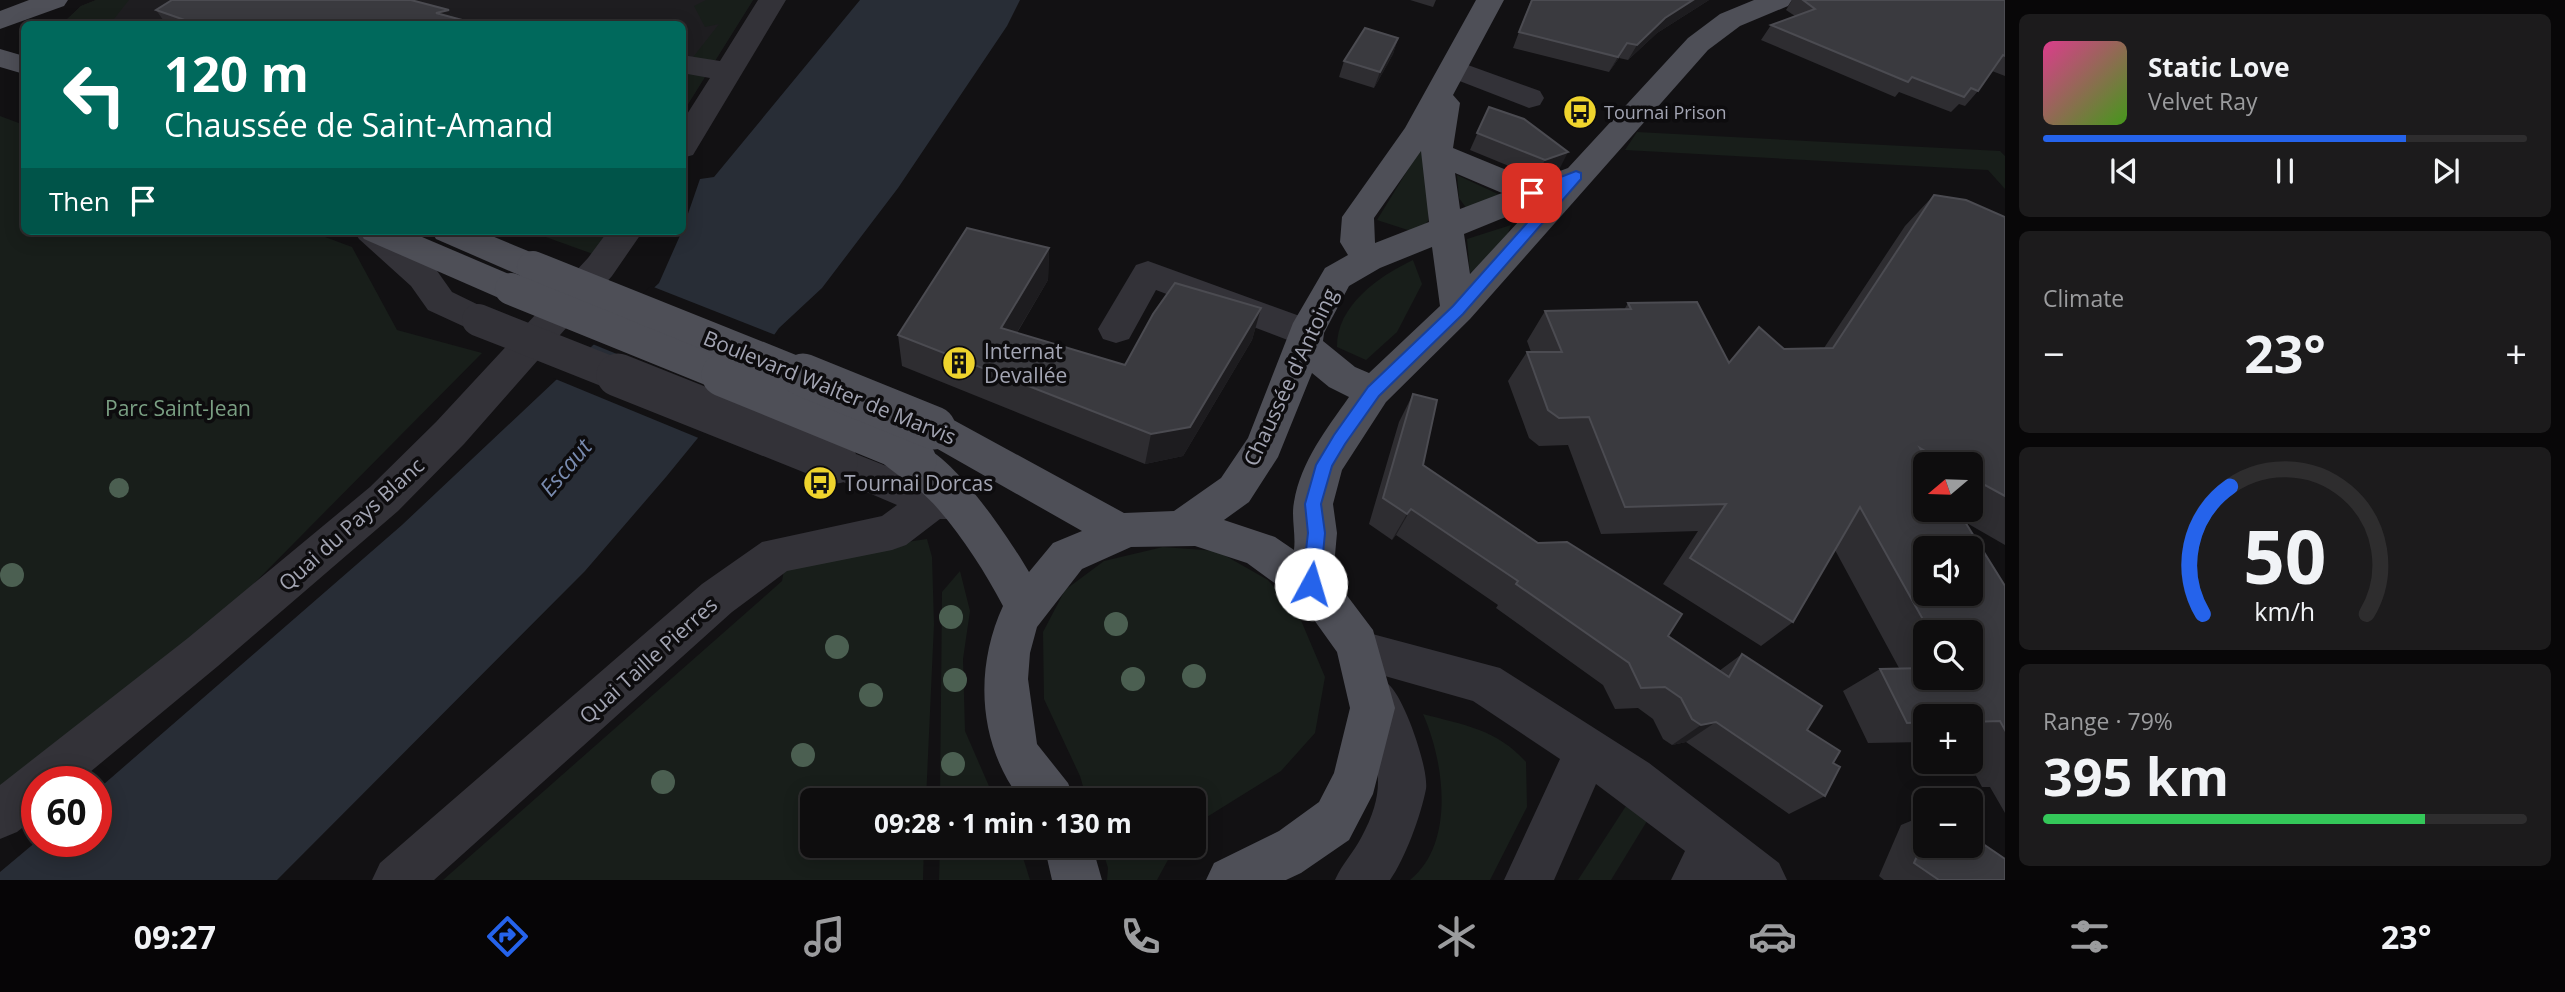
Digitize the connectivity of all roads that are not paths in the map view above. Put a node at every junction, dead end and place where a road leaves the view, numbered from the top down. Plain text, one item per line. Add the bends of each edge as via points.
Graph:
1 (26, 0) edge
2 (54, 0) edge
3 (61, 0) edge
4 (772, 0) edge
5 (1490, 0) edge
6 (1778, 0) edge
7 (0, 12) edge
8 (0, 21) edge
9 (43, 21) edge
10 (0, 58) edge
11 (21, 64) edge
12 (686, 66) edge
13 (1452, 71) junction
14 (729, 72) junction
15 (0, 86) edge
16 (21, 92) edge
17 (1529, 98) dead end
18 (686, 142) edge
19 (1436, 153) junction
20 (1576, 176) junction
21 (1532, 193) junction
22 (1445, 230) junction
23 (378, 235) edge
24 (387, 235) edge
25 (454, 235) edge
26 (623, 235) edge
27 (1368, 259) junction
28 (522, 278) junction
29 (1458, 310) junction
30 (1116, 330) dead end
31 (1306, 340) junction
32 (1373, 392) junction
33 (936, 507) junction
34 (1184, 526) junction
35 (1116, 529) junction
36 (1311, 584) junction
37 (1025, 606) junction
38 (1361, 651) junction
39 (1373, 699) junction
40 (1587, 751) junction
41 (61, 766) edge
42 (1042, 788) edge
43 (21, 799) edge
44 (0, 815) edge
45 (1071, 858) edge
46 (1706, 863) edge
47 (397, 880) edge
48 (1077, 880) edge
49 (1231, 880) edge
50 (1360, 880) edge
51 (1528, 880) edge
52 (1762, 880) edge

1 - 7 main road
2 - 8 main road
3 - 9 main road
4 - 14 street
5 - 13 main road
6 - 20 main road via 1730,20 1698,44
10 - 11 main road
12 - 14 street
13 - 17 street
13 - 19 main road
13 - 27 main road via 1418,132 1358,217 1357,242
14 - 18 street
15 - 16 main road
19 - 21 main road
19 - 22 main road
20 - 21 main road, Chaussée d'Antoing
20 - 29 main road
21 - 22 main road, Chaussée d'Antoing
22 - 27 main road, Chaussée d'Antoing
22 - 29 main road
23 - 33 street, Boulevard Walter de Marvis, bridge via 423,277 440,301 478,320 836,462
24 - 28 main road, Boulevard Walter de Marvis
25 - 28 main road
26 - 41 street, Quai du Pays Blanc via 600,267 450,433 384,499
27 - 31 main road, Chaussée d'Antoing via 1337,277
28 - 33 main road, Boulevard Walter de Marvis, bridge via 894,445 915,461
28 - 35 main road, Boulevard Walter de Marvis, bridge via 934,428 985,452
29 - 32 main road
30 - 31 street via 1148,274
31 - 32 main road via 1342,377
31 - 34 main road, Chaussée d'Antoing via 1264,446 1235,490
32 - 36 main road via 1324,465 1313,504 1317,533
33 - 37 main road, Boulevard Walter de Marvis via 1000,556
33 - 47 street, Quai Taille Pierres via 892,532 777,555 717,598
34 - 35 main road
34 - 36 main road via 1248,542 1274,554
35 - 37 main road via 1053,566
36 - 38 main road via 1339,614
37 - 42 main road via 1004,665 1007,703 1017,752
38 - 39 main road
38 - 40 street via 1484,683
39 - 49 main road via 1367,754 1334,821 1293,850
39 - 50 street via 1394,737 1403,787 1380,853
40 - 46 street via 1632,780
40 - 51 street
43 - 44 street
45 - 48 main road
46 - 52 street

